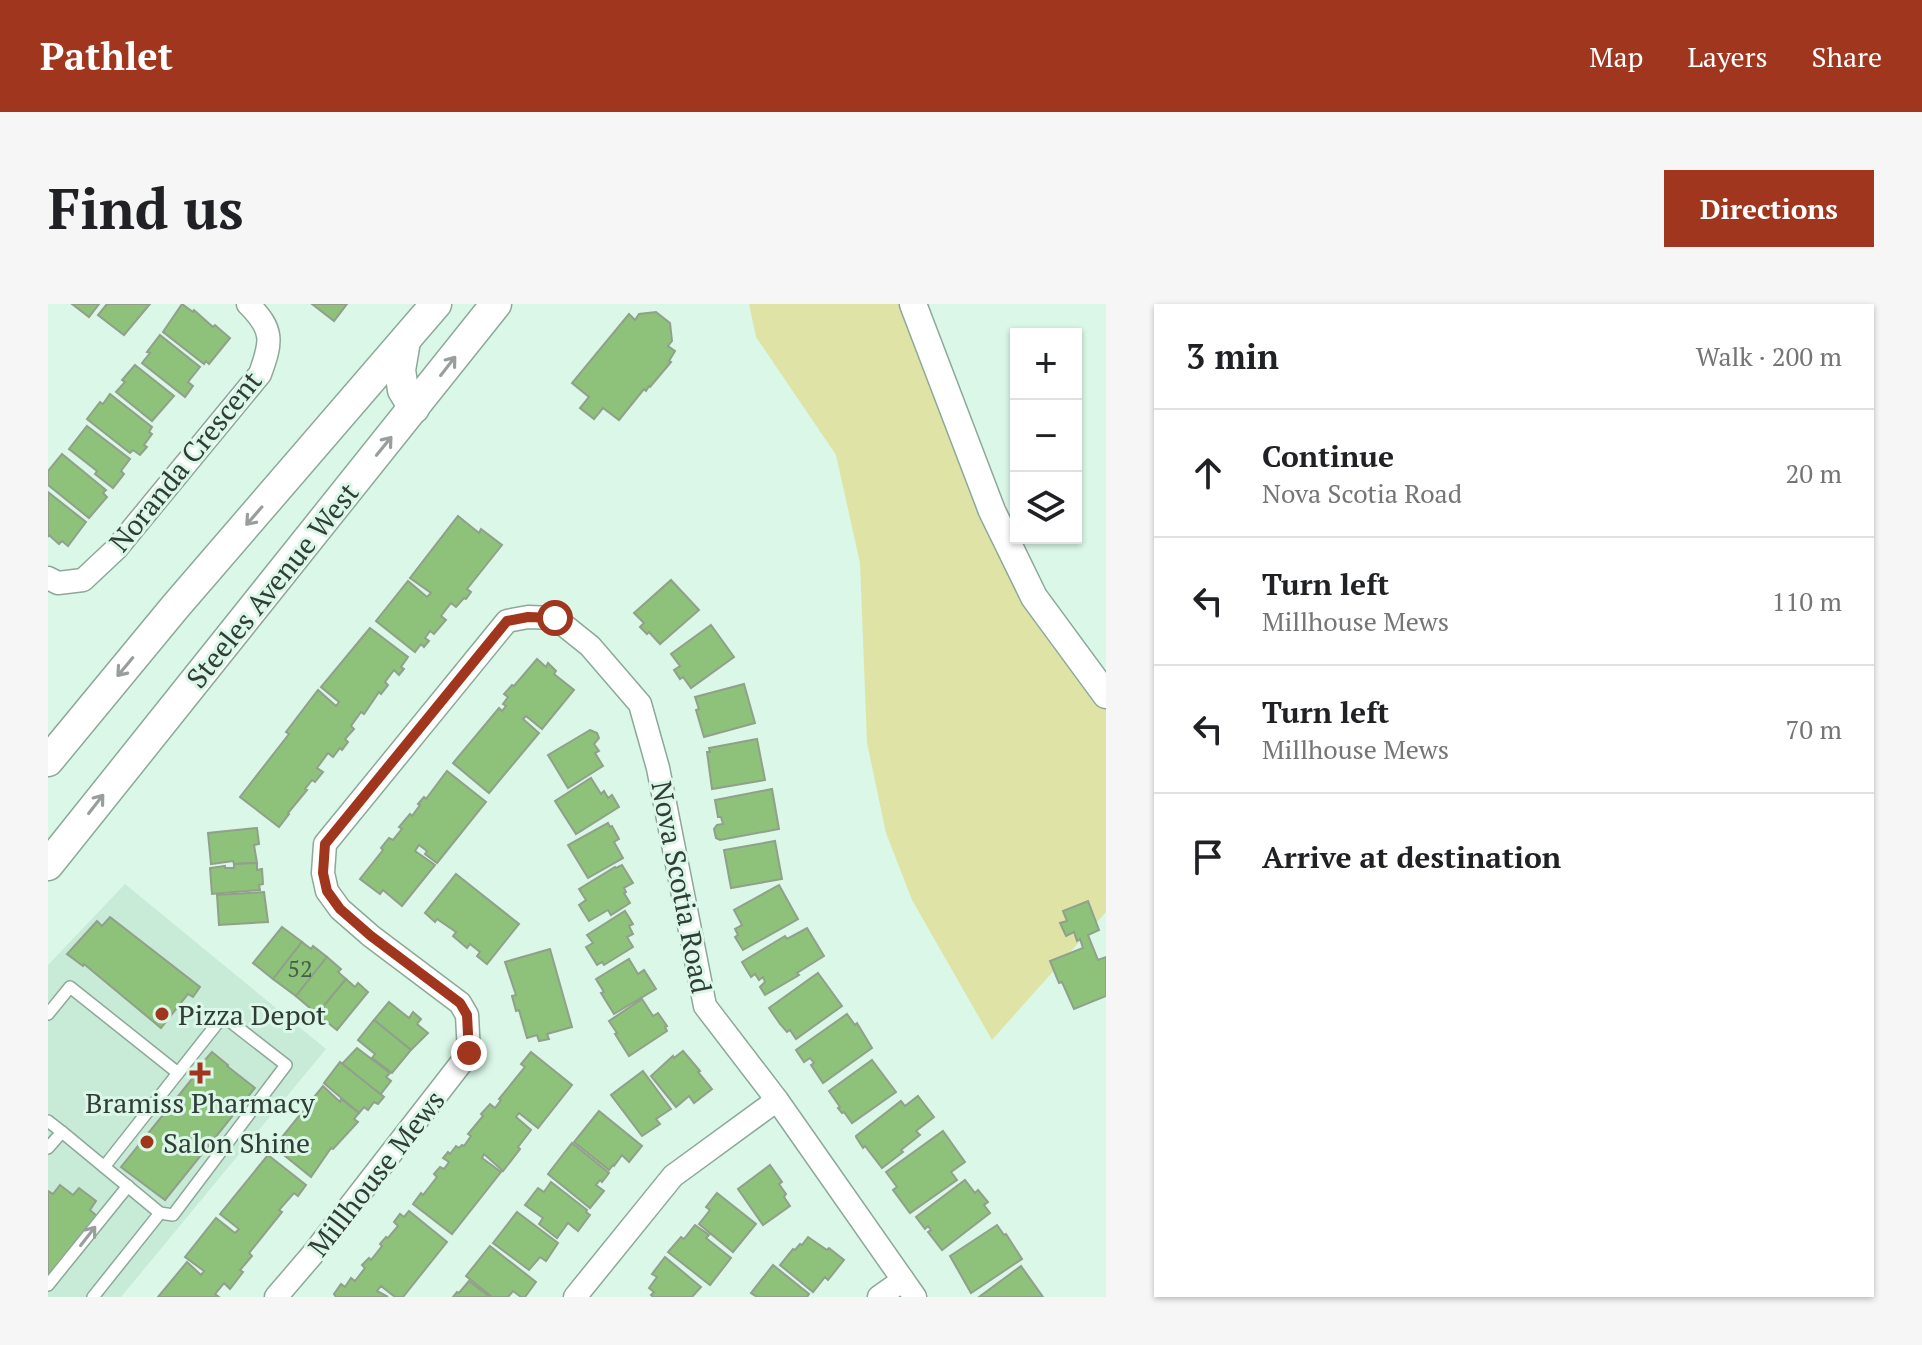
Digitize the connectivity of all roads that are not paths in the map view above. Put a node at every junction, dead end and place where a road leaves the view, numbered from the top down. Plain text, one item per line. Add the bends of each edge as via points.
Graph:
1 (248, 304) edge
2 (436, 304) edge
3 (496, 304) edge
4 (913, 304) edge
5 (405, 341) junction
6 (414, 408) junction
7 (48, 578) edge
8 (528, 617) joint
9 (1106, 695) edge
10 (48, 761) edge
11 (48, 865) edge
12 (48, 1014) edge
13 (178, 1073) junction
14 (777, 1100) junction
15 (48, 1121) edge
16 (62, 1132) junction
17 (48, 1148) edge
18 (104, 1167) junction
19 (128, 1186) junction
20 (160, 1213) junction
21 (48, 1285) edge
22 (909, 1288) edge
23 (93, 1297) edge
24 (276, 1297) edge
25 (575, 1297) edge
26 (879, 1297) edge

1 - 7 street, Noranda Crescent via 269,335 260,374 116,549 83,580 58,583
2 - 5 main road, Steeles Avenue West
6 -> 3 main road, Steeles Avenue West
4 - 9 street via 992,511 1034,597
5 - 6 main road via 400,370 403,390
5 -> 10 main road, Steeles Avenue West
11 -> 6 main road, Steeles Avenue West
8 - 14 street, Nova Scotia Road via 555,618 590,646 640,704 658,768 705,1006
8 - 24 street, Millhouse Mews via 507,621 325,844 327,891 371,936 460,1003 467,1015 469,1053
12 - 13 lane via 70,987
13 - 18 lane
13 - 20 lane via 223,1016 286,1065 173,1215
14 - 22 street, Nova Scotia Road
14 - 25 street via 673,1176
15 - 16 lane
16 - 17 lane
16 - 18 lane
18 - 19 lane
19 - 20 lane
21 -> 19 lane
20 - 23 lane
22 - 26 street

